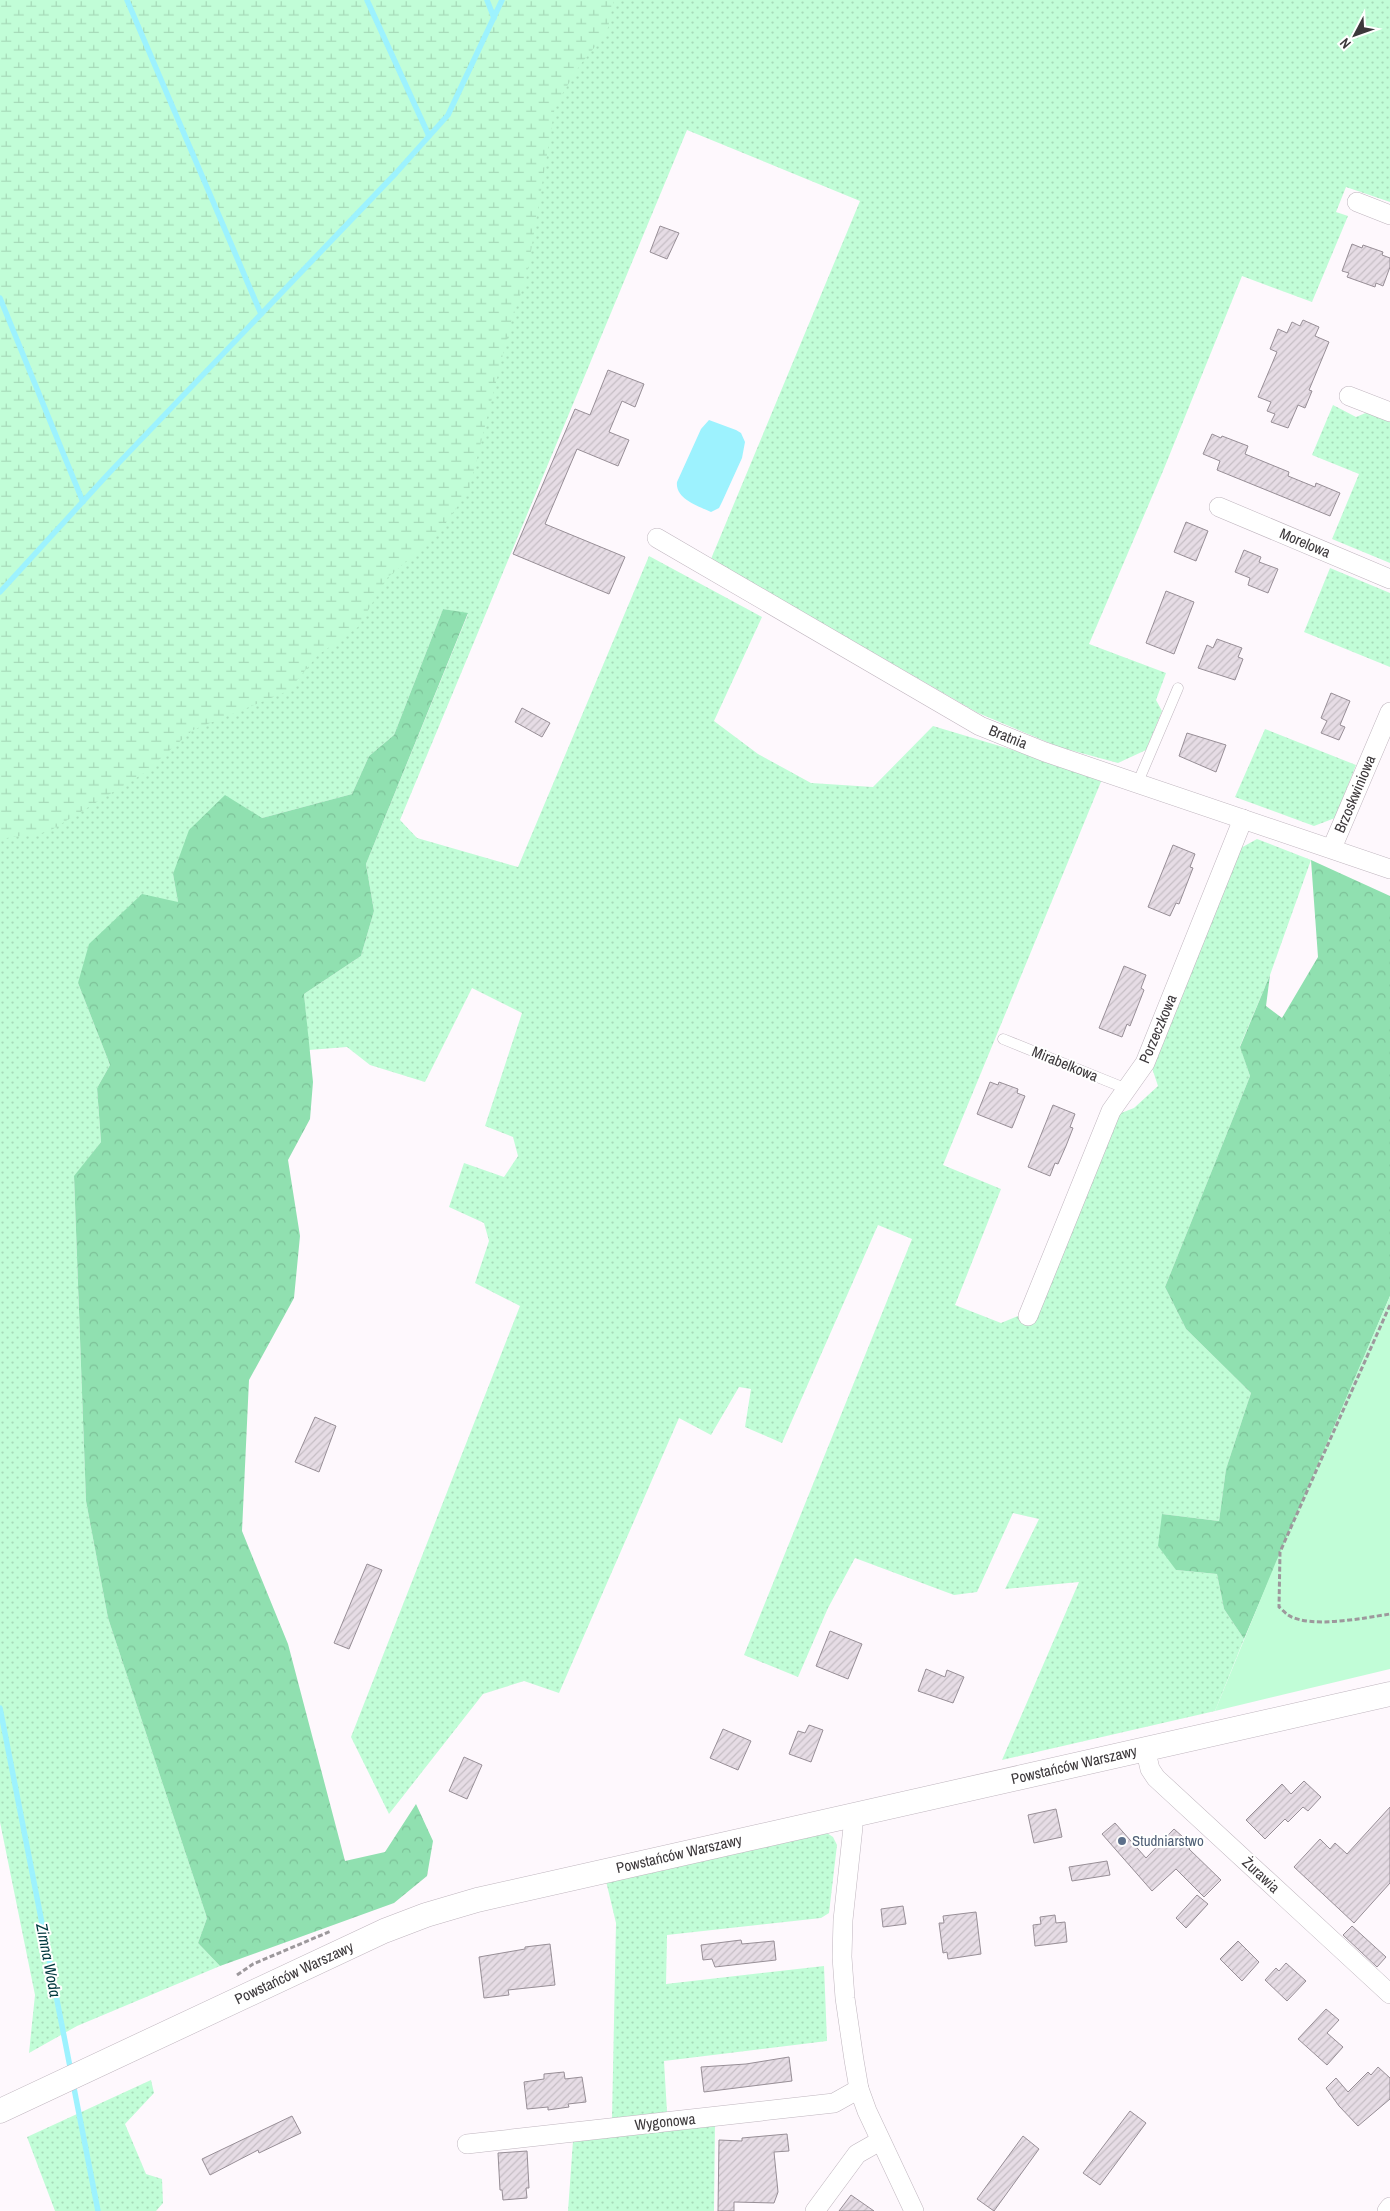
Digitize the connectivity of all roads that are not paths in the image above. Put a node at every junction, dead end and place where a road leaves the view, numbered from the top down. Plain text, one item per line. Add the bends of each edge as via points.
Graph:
1 (1357, 202) dead end
2 (1390, 215) edge
3 (1349, 396) dead end
4 (1390, 412) edge
5 (1219, 507) dead end
6 (657, 538) dead end
7 (1390, 579) edge
8 (1178, 688) dead end
9 (1390, 712) edge
10 (1138, 782) junction
11 (1243, 819) junction
12 (1332, 848) junction
13 (1390, 868) edge
14 (1003, 1039) dead end
15 (1127, 1089) junction
16 (1028, 1316) dead end
17 (1390, 1694) edge
18 (1145, 1748) junction
19 (852, 1815) junction
20 (1390, 1994) edge
21 (859, 2089) junction
22 (0, 2111) edge
23 (880, 2141) junction
24 (468, 2144) dead end
25 (1390, 2207) edge
26 (815, 2211) edge
27 (914, 2211) edge
28 (1387, 2211) edge

1 - 2 street
3 - 4 street
5 - 7 street, Morelowa
6 - 10 street, Bratnia via 980,726 1045,752
8 - 10 lane
9 - 12 street, Brzoskwiniowa
10 - 11 street, Bratnia
11 - 12 street, Bratnia
11 - 15 street, Porzeczkowa via 1145,1063
12 - 13 street, Bratnia
14 - 15 lane, Mirabelkowa
15 - 16 street, Porzeczkowa via 1111,1111
17 - 18 street, Powstańców Warszawy
18 - 19 street, Powstańców Warszawy
18 - 20 street, Żurawia via 1150,1769 1156,1778
19 - 21 street via 842,1957
19 - 22 street, Powstańców Warszawy via 477,1900 426,1915
21 - 23 street
21 - 24 street, Wygonowa via 834,2103
23 - 26 street via 857,2154
23 - 27 street
25 - 28 street

